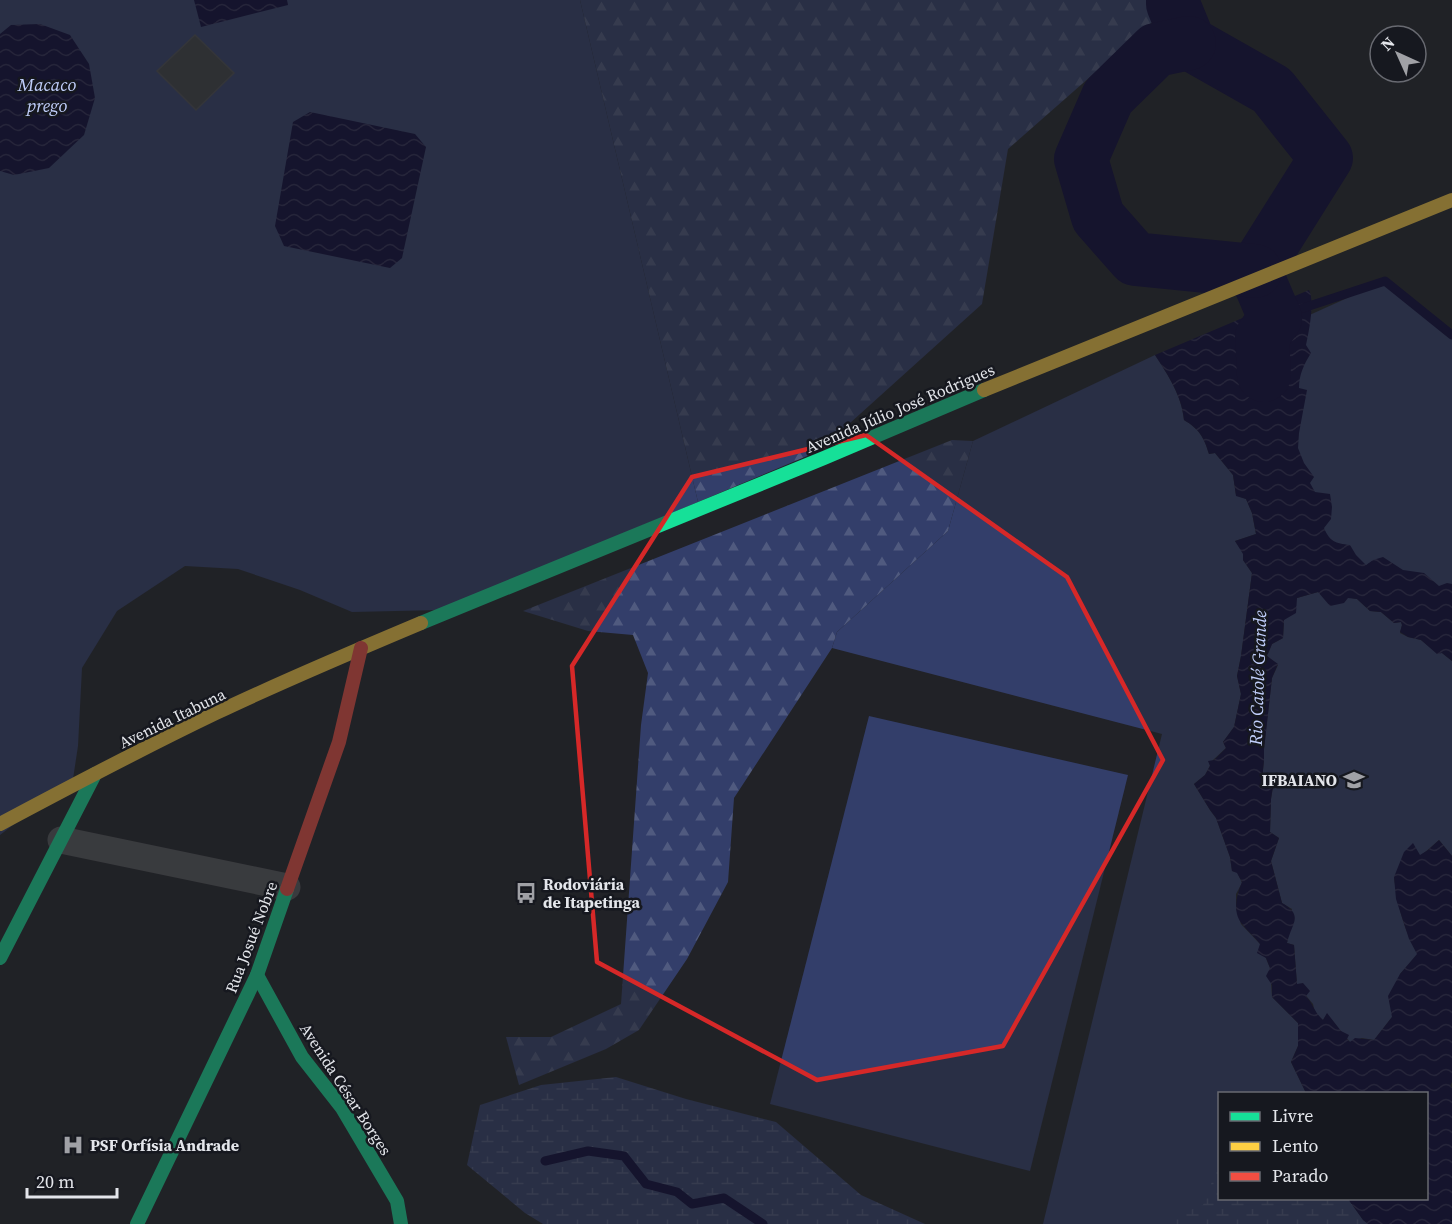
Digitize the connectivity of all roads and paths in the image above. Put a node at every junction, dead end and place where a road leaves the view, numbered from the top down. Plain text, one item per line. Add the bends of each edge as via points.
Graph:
1 (1452, 200) edge
2 (361, 648) junction
3 (95, 774) junction
4 (0, 824) edge
5 (61, 840) junction
6 (287, 887) junction
7 (0, 958) edge
8 (257, 975) junction
9 (395, 1216) edge
10 (137, 1224) edge

1 - 2 main road, Avenida Júlio José Rodrigues
2 - 3 main road, Avenida Itabuna via 216,713
2 - 6 main road, Rua Josué Nobre via 339,742
3 - 4 main road, Avenida Itabuna
3 - 5 main road
5 - 6 street
5 - 7 main road
6 - 8 main road, Rua Josué Nobre
8 - 9 main road, Avenida César Borges via 302,1058 342,1108
8 - 10 main road, Rua Josué Nobre

